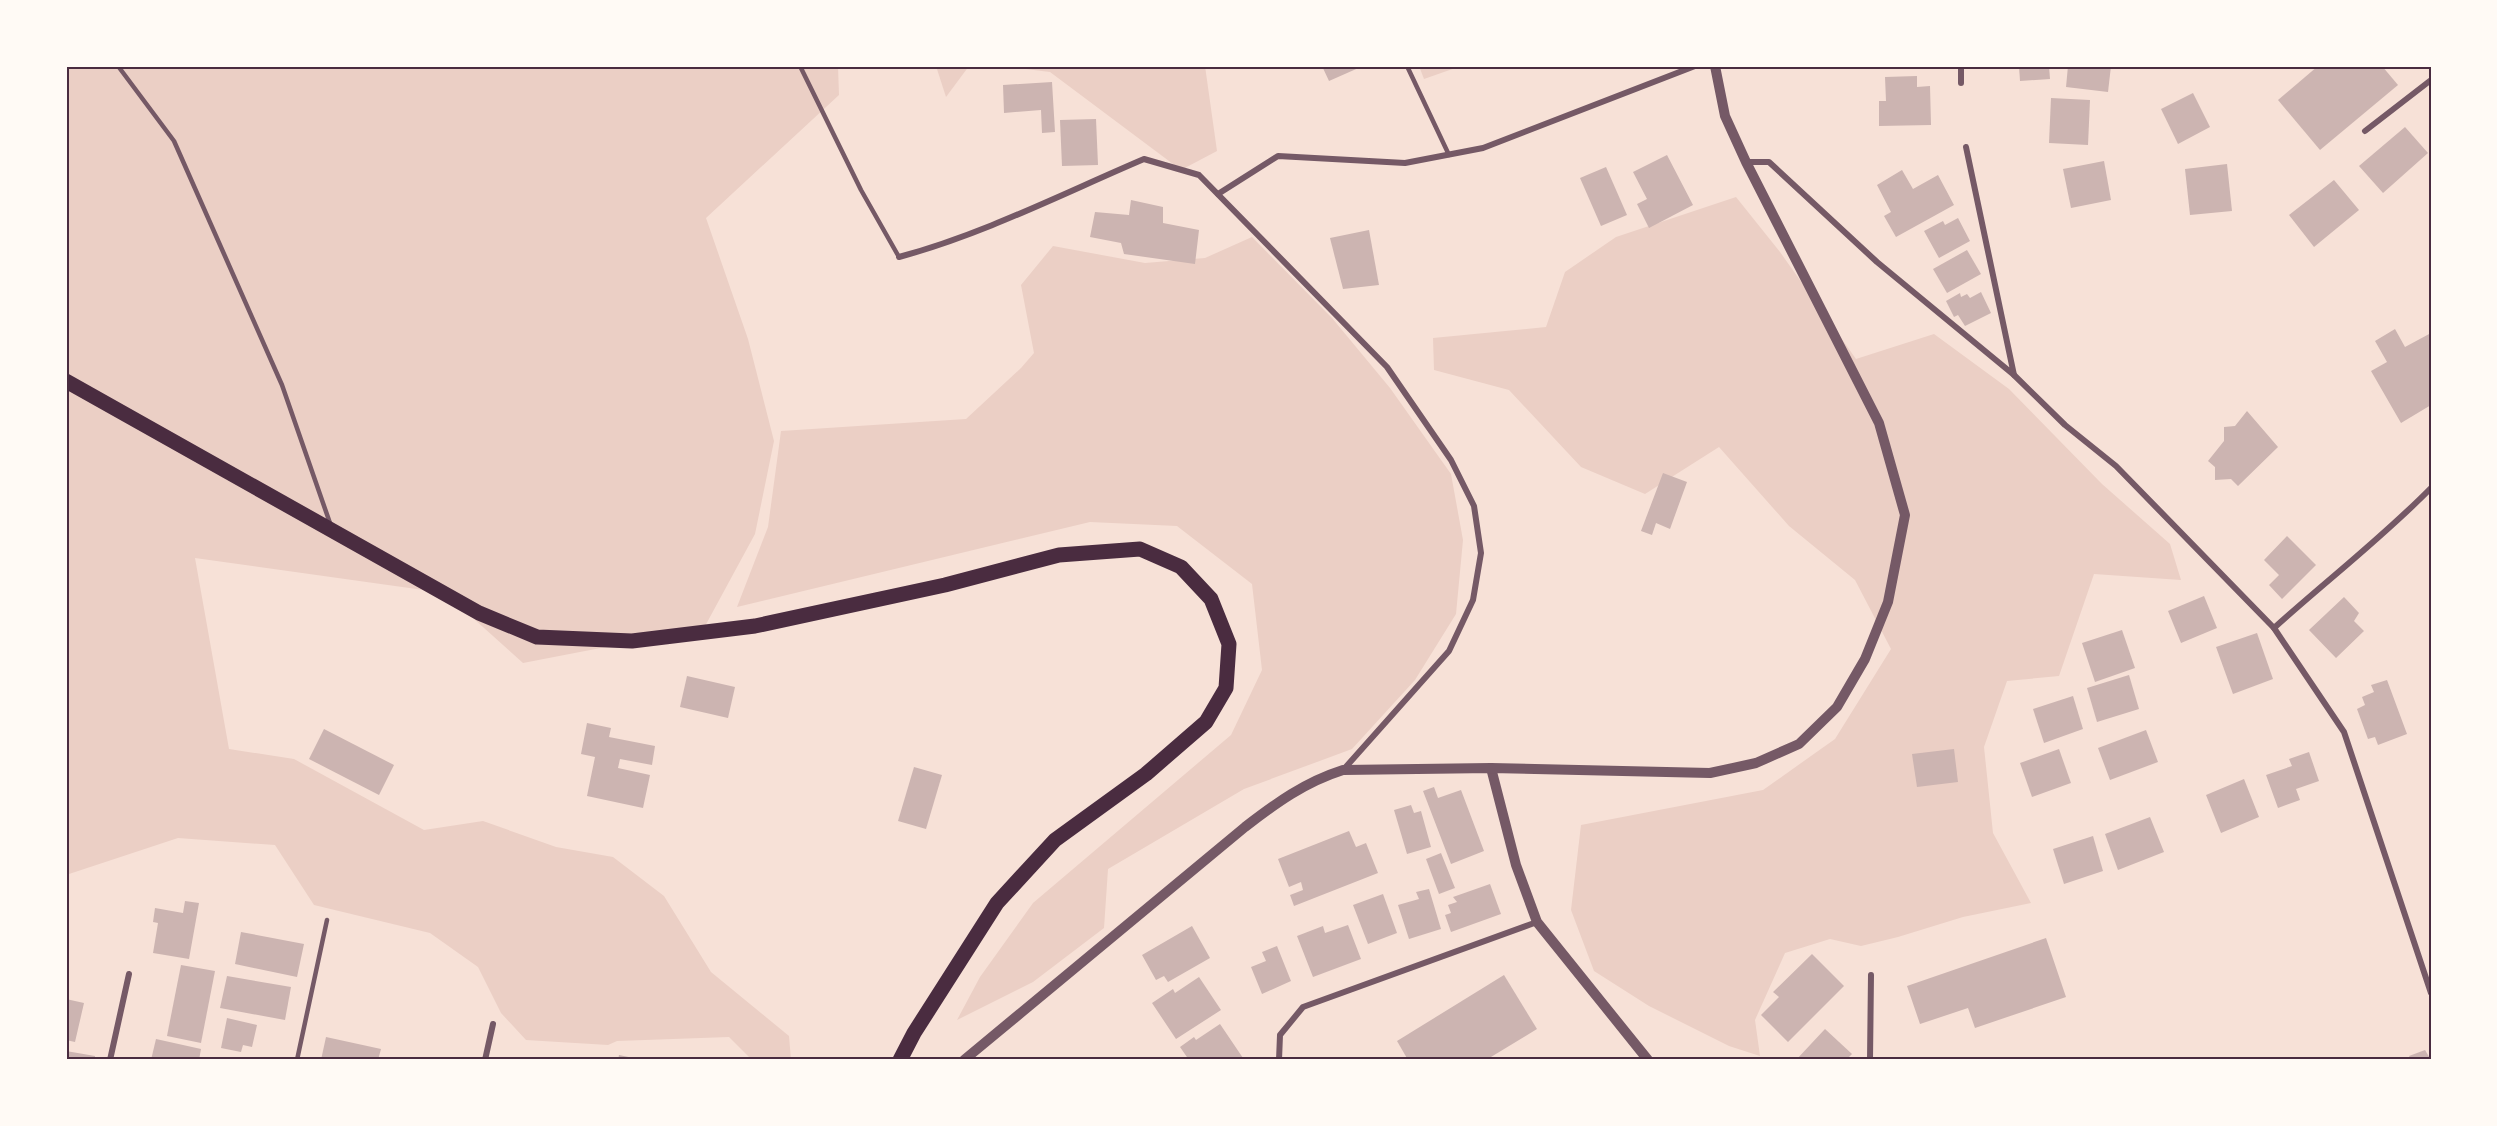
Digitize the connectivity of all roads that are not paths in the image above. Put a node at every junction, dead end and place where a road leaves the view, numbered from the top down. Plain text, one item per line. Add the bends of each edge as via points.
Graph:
1 (117, 66) edge
2 (800, 66) edge
3 (1407, 66) edge
4 (1695, 66) edge
5 (1715, 66) edge
6 (1961, 66) edge
7 (2431, 80) edge
8 (1961, 83) dead end
9 (2365, 131) dead end
10 (1966, 147) dead end
11 (1449, 155) junction
12 (1746, 162) junction
13 (1218, 194) junction
14 (899, 257) joint
15 (2014, 375) junction
16 (66, 381) edge
17 (2431, 488) edge
18 (333, 531) junction
19 (2274, 628) junction
20 (1491, 768) junction
21 (1343, 770) junction
22 (327, 920) dead end
23 (1537, 922) junction
24 (129, 974) dead end
25 (1871, 975) dead end
26 (2431, 993) edge
27 (493, 1024) dead end
28 (110, 1060) edge
29 (297, 1060) edge
30 (485, 1060) edge
31 (900, 1060) edge
32 (964, 1060) edge
33 (1279, 1060) edge
34 (1648, 1060) edge
35 (1870, 1060) edge

1 - 18 lane via 174,141 282,385
2 - 14 lane
3 - 11 lane
4 - 11 street via 1483,148
5 - 12 street via 1725,116
6 - 8 street
7 - 9 street
10 - 15 street
11 - 13 street via 1405,163 1278,156
12 - 15 street via 1769,162 1877,262
12 - 20 street via 1879,423 1905,515 1888,602 1865,659 1837,707 1799,744 1756,763 1710,772
13 - 14 street via 1199,175 1144,159 1017,214
13 - 21 street via 1387,367 1452,460 1474,506 1481,553 1473,600 1449,651
15 - 19 street via 2064,425 2116,466
16 - 18 main road
17 - 19 street via 2385,534 2338,569
18 - 31 main road via 479,613 537,637 620,641 755,626 945,585 1059,555 1140,549 1181,567 1211,599 1229,644 1226,688 1206,722 1146,774 1055,840 997,903
19 - 26 street via 2344,732
20 - 21 street
20 - 23 street via 1516,865
21 - 32 street via 1291,792 1245,827
22 - 29 lane
23 - 33 street via 1304,1007 1280,1035
23 - 34 street
24 - 28 street
25 - 35 street
27 - 30 street

